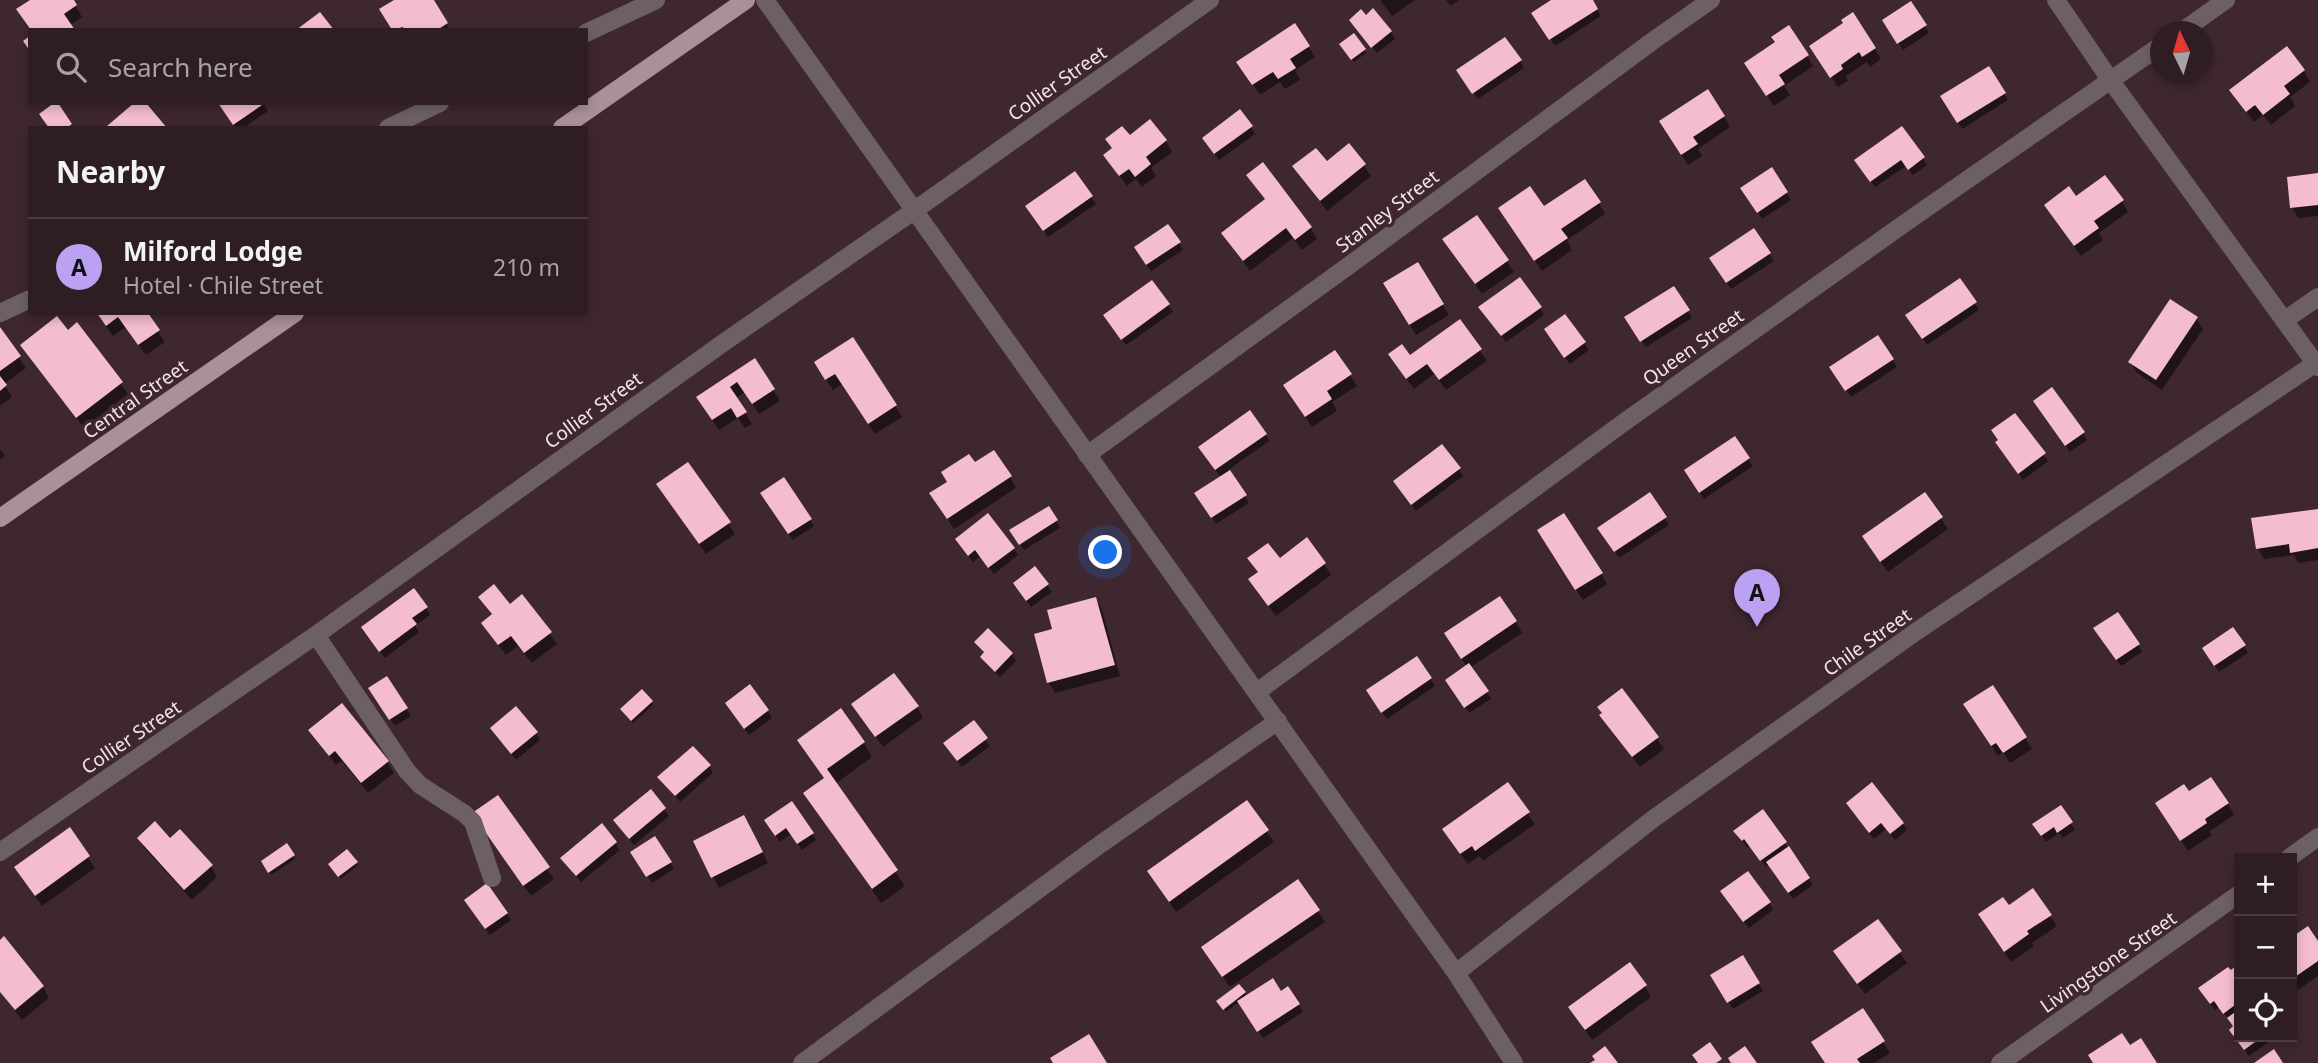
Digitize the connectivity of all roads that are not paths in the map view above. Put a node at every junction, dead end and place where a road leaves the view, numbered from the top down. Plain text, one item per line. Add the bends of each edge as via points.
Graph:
1 (656, 0) edge
2 (746, 0) edge
3 (765, 0) edge
4 (1210, 0) edge
5 (1711, 0) edge
6 (2056, 0) edge
7 (2226, 0) edge
8 (2196, 21) edge
9 (588, 32) edge
10 (2150, 54) edge
11 (2111, 81) junction
12 (436, 105) edge
13 (392, 126) edge
14 (565, 126) edge
15 (915, 210) junction
16 (2318, 297) edge
17 (28, 300) edge
18 (0, 313) edge
19 (292, 315) edge
20 (2285, 320) junction
21 (2317, 365) edge
22 (1087, 455) junction
23 (0, 519) edge
24 (316, 635) junction
25 (1257, 692) junction
26 (1278, 721) junction
27 (2318, 837) edge
28 (0, 852) edge
29 (2296, 853) edge
30 (492, 878) dead end
31 (2234, 898) edge
32 (1455, 973) junction
33 (802, 1063) edge
34 (1514, 1063) edge
35 (2000, 1063) edge

1 - 9 street
2 - 14 main road
3 - 15 street
4 - 15 street, Collier Street
5 - 22 street, Stanley Street
6 - 11 street
7 - 8 street
10 - 11 street, Queen Street
11 - 20 street
11 - 25 street, Queen Street via 1634,415
12 - 13 street
15 - 22 street
15 - 24 street, Collier Street
16 - 20 street
17 - 18 street
19 - 23 main road, Central Street
20 - 21 street
21 - 32 street, Chile Street via 1906,639 1653,819
22 - 25 street
24 - 28 street, Collier Street
24 - 30 street via 407,771 419,785 473,822
25 - 26 street
26 - 32 street
26 - 33 street via 1102,843
27 - 29 street
31 - 35 street, Livingstone Street
32 - 34 street

